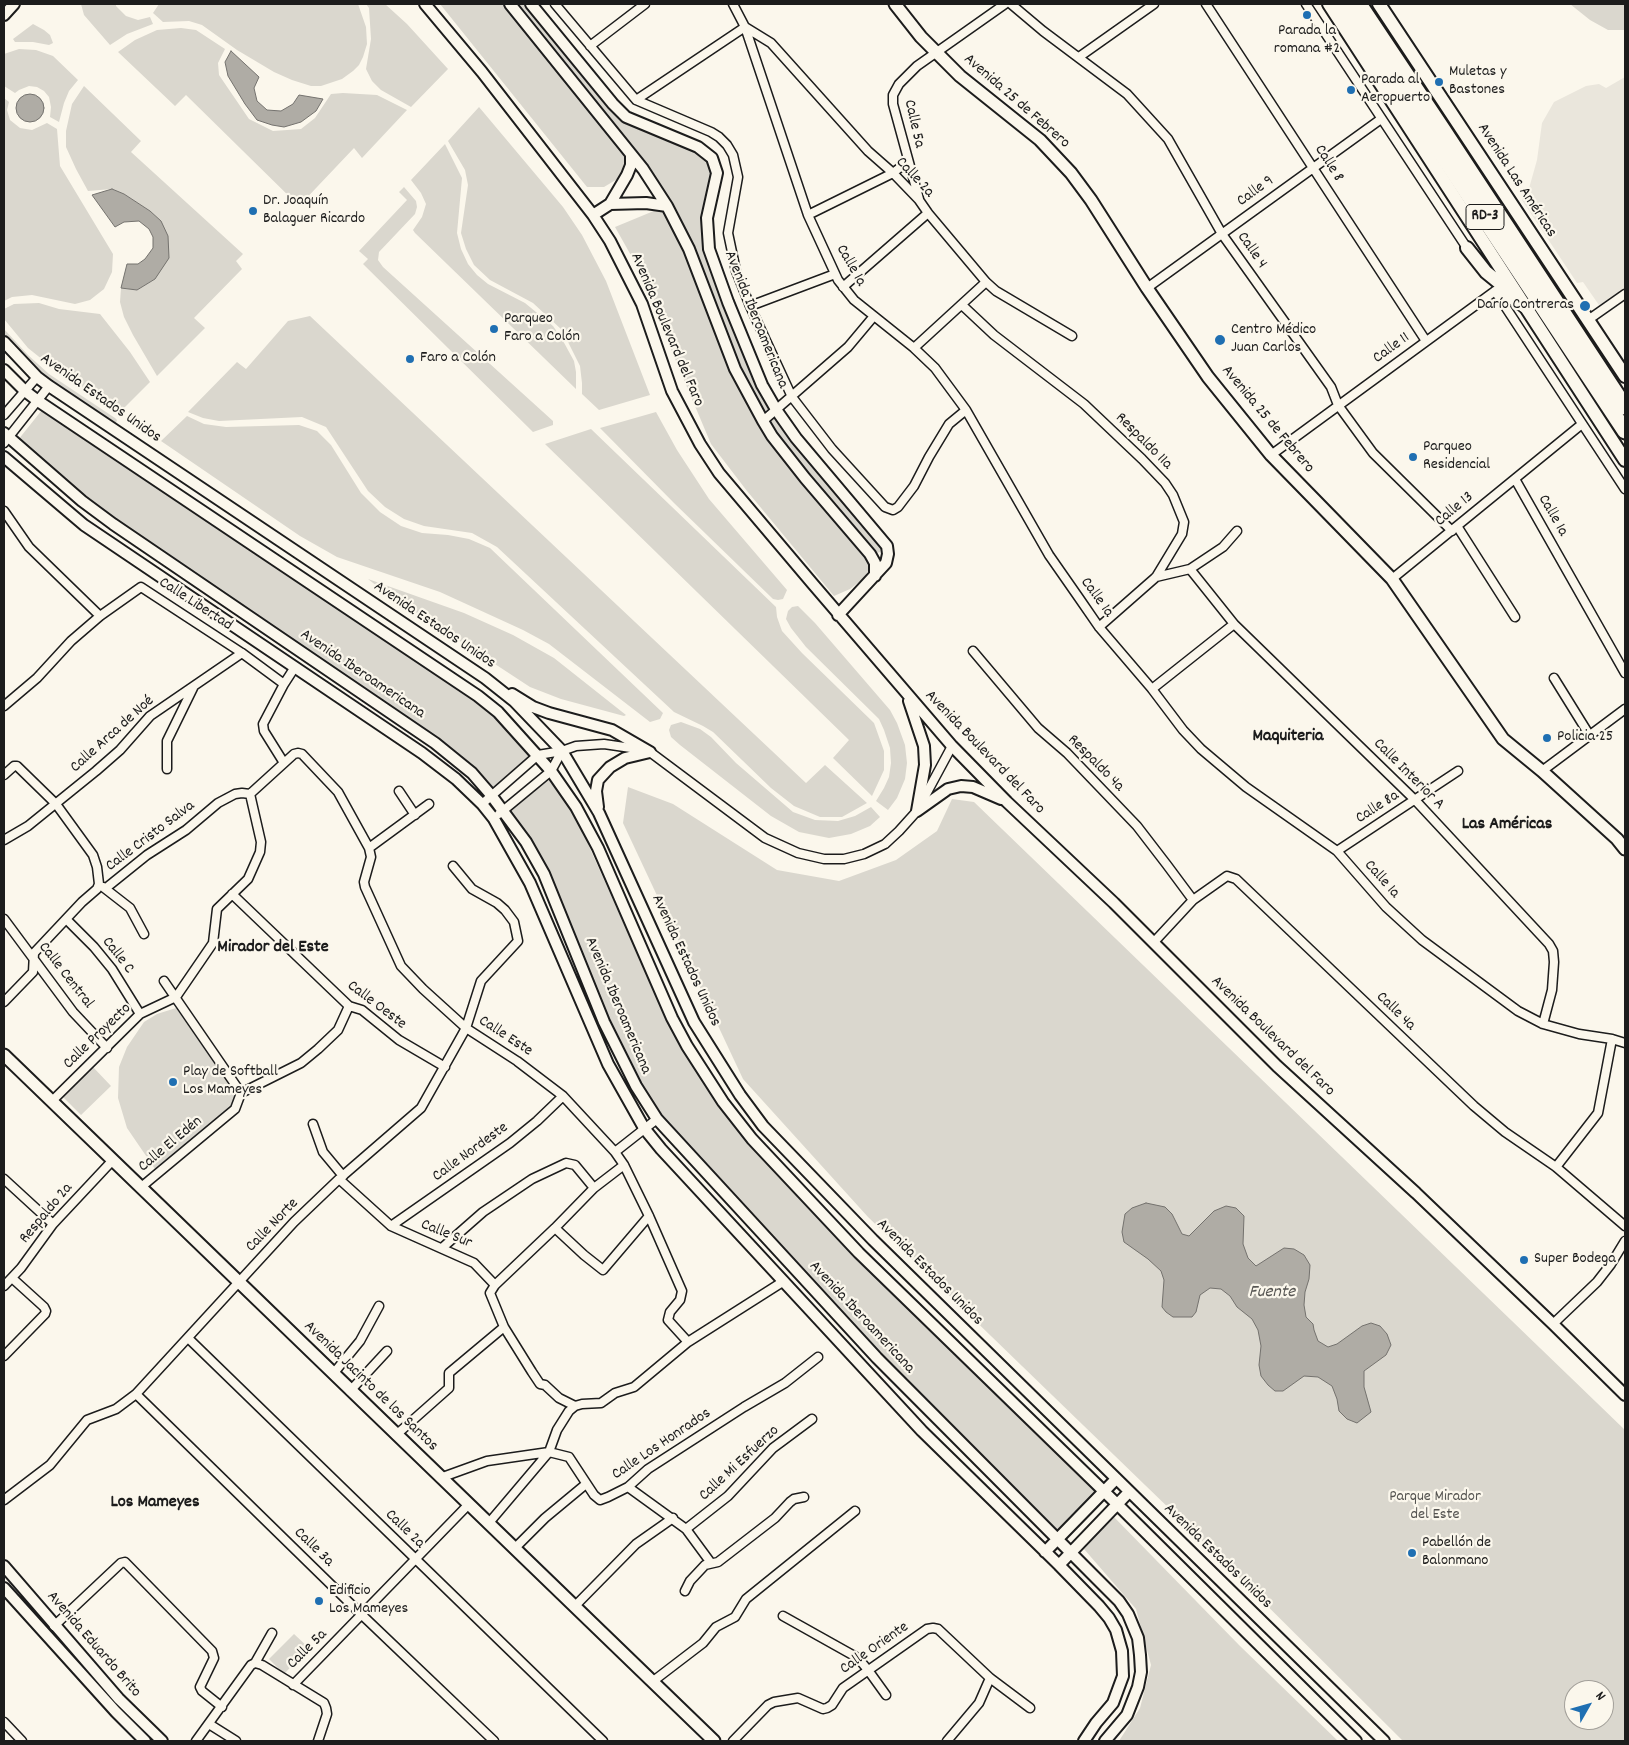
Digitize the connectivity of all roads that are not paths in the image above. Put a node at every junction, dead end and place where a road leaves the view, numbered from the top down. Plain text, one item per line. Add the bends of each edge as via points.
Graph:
1 (510, 4) edge
2 (531, 4) edge
3 (555, 4) edge
4 (645, 4) edge
5 (733, 4) edge
6 (896, 4) edge
7 (1004, 4) edge
8 (1012, 4) edge
9 (1154, 4) edge
10 (1206, 4) edge
11 (1306, 4) edge
12 (1329, 4) edge
13 (1342, 4) edge
14 (1359, 4) edge
15 (1379, 4) edge
16 (425, 5) edge
17 (745, 27) junction
18 (590, 46) junction
19 (935, 52) junction
20 (1078, 58) junction
21 (636, 100) junction
22 (1381, 118) junction
23 (631, 154) junction
24 (908, 161) junction
25 (1314, 167) junction
26 (893, 173) junction
27 (919, 200) junction
28 (610, 204) junction
29 (667, 206) junction
30 (928, 213) junction
31 (808, 214) junction
32 (593, 215) junction
33 (1222, 234) junction
34 (1467, 248) joint
35 (835, 274) junction
36 (986, 282) junction
37 (843, 287) junction
38 (1148, 288) junction
39 (1494, 291) junction
40 (1625, 294) edge
41 (962, 305) junction
42 (750, 306) junction
43 (1531, 314) junction
44 (874, 316) junction
45 (1588, 320) junction
46 (1072, 336) dead end
47 (1426, 341) junction
48 (4, 342) edge
49 (914, 348) junction
50 (4, 370) edge
51 (37, 376) junction
52 (1625, 376) edge
53 (48, 386) junction
54 (25, 391) junction
55 (792, 397) junction
56 (38, 401) junction
57 (1338, 405) junction
58 (1625, 407) edge
59 (966, 410) junction
60 (777, 411) junction
61 (4, 415) edge
62 (764, 421) junction
63 (1582, 424) junction
64 (1625, 431) edge
65 (5, 438) edge
66 (1271, 455) junction
67 (4, 457) edge
68 (1625, 460) edge
69 (1515, 479) junction
70 (1625, 489) edge
71 (4, 511) edge
72 (11, 524) junction
73 (4, 529) edge
74 (1454, 529) junction
75 (1236, 531) dead end
76 (1190, 569) junction
77 (875, 576) junction
78 (1156, 577) junction
79 (1392, 578) junction
80 (838, 615) junction
81 (100, 616) junction
82 (1515, 617) dead end
83 (1234, 624) junction
84 (1099, 626) junction
85 (973, 650) dead end
86 (242, 653) junction
87 (295, 668) junction
88 (1625, 673) edge
89 (484, 678) junction
90 (1554, 678) dead end
91 (284, 684) junction
92 (194, 686) junction
93 (1152, 689) junction
94 (906, 693) junction
95 (4, 706) edge
96 (1625, 709) edge
97 (1590, 736) junction
98 (952, 746) junction
99 (562, 751) junction
100 (650, 752) junction
101 (538, 755) junction
102 (284, 762) junction
103 (168, 769) dead end
104 (551, 771) junction
105 (1458, 771) dead end
106 (1542, 771) junction
107 (4, 775) edge
108 (399, 791) dead end
109 (250, 794) junction
110 (492, 795) junction
111 (1416, 800) junction
112 (1007, 802) junction
113 (56, 804) junction
114 (429, 804) dead end
115 (482, 804) junction
116 (504, 810) junction
117 (917, 811) junction
118 (599, 813) junction
119 (414, 815) junction
120 (494, 819) junction
121 (4, 840) edge
122 (369, 848) junction
123 (1625, 849) edge
124 (1337, 851) junction
125 (453, 866) dead end
126 (102, 886) junction
127 (232, 894) junction
128 (1193, 900) junction
129 (4, 919) edge
130 (66, 919) junction
131 (144, 934) dead end
132 (1154, 942) junction
133 (33, 958) junction
134 (164, 981) dead end
135 (176, 997) junction
136 (4, 1002) edge
137 (349, 1006) junction
138 (140, 1014) junction
139 (1543, 1024) junction
140 (466, 1028) junction
141 (1612, 1039) junction
142 (1625, 1043) edge
143 (107, 1048) junction
144 (4, 1055) edge
145 (445, 1067) junction
146 (241, 1093) junction
147 (563, 1096) junction
148 (52, 1101) junction
149 (657, 1119) junction
150 (312, 1124) dead end
151 (644, 1128) junction
152 (615, 1152) junction
153 (112, 1161) junction
154 (624, 1165) junction
155 (1556, 1167) junction
156 (341, 1178) junction
157 (4, 1179) edge
158 (140, 1188) junction
159 (594, 1188) junction
160 (649, 1216) junction
161 (53, 1224) junction
162 (391, 1226) junction
163 (1625, 1226) edge
164 (555, 1228) junction
165 (873, 1240) junction
166 (1625, 1241) edge
167 (442, 1248) junction
168 (859, 1253) junction
169 (12, 1278) junction
170 (784, 1280) junction
171 (239, 1281) junction
172 (495, 1285) junction
173 (4, 1286) edge
174 (379, 1306) dead end
175 (1553, 1324) junction
176 (504, 1328) junction
177 (188, 1338) junction
178 (688, 1342) junction
179 (387, 1351) dead end
180 (4, 1356) edge
181 (818, 1357) dead end
182 (333, 1374) junction
183 (350, 1391) junction
184 (136, 1394) junction
185 (1625, 1395) edge
186 (575, 1406) junction
187 (812, 1419) dead end
188 (396, 1435) junction
189 (549, 1452) junction
190 (440, 1478) junction
191 (1116, 1479) junction
192 (586, 1484) junction
193 (628, 1487) junction
194 (1104, 1492) junction
195 (1129, 1492) junction
196 (804, 1497) dead end
197 (4, 1500) edge
198 (1117, 1504) junction
199 (468, 1505) junction
200 (855, 1511) dead end
201 (673, 1518) junction
202 (488, 1524) junction
203 (686, 1528) junction
204 (1057, 1540) junction
205 (514, 1549) junction
206 (1045, 1552) junction
207 (1071, 1553) junction
208 (415, 1560) junction
209 (711, 1563) junction
210 (1059, 1565) junction
211 (4, 1566) edge
212 (4, 1588) edge
213 (685, 1591) dead end
214 (574, 1607) junction
215 (362, 1615) junction
216 (783, 1616) dead end
217 (54, 1626) junction
218 (272, 1633) dead end
219 (255, 1663) junction
220 (868, 1670) junction
221 (990, 1678) junction
222 (652, 1682) junction
223 (293, 1685) junction
224 (886, 1695) dead end
225 (222, 1707) junction
226 (1030, 1708) dead end
227 (4, 1722) edge
228 (209, 1724) junction
229 (22, 1741) edge
230 (145, 1741) edge
231 (162, 1741) edge
232 (196, 1741) edge
233 (236, 1741) edge
234 (318, 1741) edge
235 (494, 1741) edge
236 (603, 1741) edge
237 (714, 1741) edge
238 (733, 1741) edge
239 (947, 1741) edge
240 (1084, 1741) edge
241 (1105, 1741) edge
242 (1356, 1741) edge
243 (1384, 1741) edge

1 - 23 street, Avenida Iberoamericana
2 - 60 street, Avenida Iberoamericana via 626,117 698,147 712,158 717,173 707,218 709,249 762,385
3 - 18 street
4 - 18 street
5 - 17 street, Calle 1a
6 - 19 main road, Avenida 25 de Febrero
7 - 19 street
8 - 20 street, Calle 4
9 - 20 street
10 - 25 street, Calle 8
11 - 22 street
12 - 43 main road
13 - 64 highway, RD-3
14 - 58 highway, RD-3
15 - 45 main road, Avenida Las Américas
16 - 32 street, Avenida Boulevard del Faro via 482,72
17 - 21 street
17 - 26 street, Calle 2a via 770,43 868,151
17 - 31 street, Calle 1a
18 - 21 street
19 - 24 street, Calle 5a via 899,84 893,95
19 - 38 main road, Avenida 25 de Febrero via 1040,140 1071,173
20 - 33 street, Calle 4 via 1127,94 1168,139
21 - 42 street via 711,132 727,145 733,155 738,178 728,233 736,271
22 - 25 street, Calle 9
22 - 34 street
23 - 28 street via 627,175
23 - 29 street, Avenida Iberoamericana
24 - 26 street, Calle 5a
24 - 27 street, Calle 5a
25 - 33 street, Calle 9
25 - 47 street, Calle 8
26 - 27 street, Calle 2a
26 - 31 street, Calle 5a
27 - 30 street, Calle 2a
28 - 29 street
28 - 32 street
29 - 62 street, Avenida Iberoamericana via 689,249 735,369
30 - 36 street, Calle 2a
30 - 37 street
31 - 35 street, Calle 1a
32 - 80 street, Avenida Boulevard del Faro via 642,304 672,391 700,444 719,473
33 - 38 street, Calle 9
33 - 57 street, Calle 4 via 1331,387
34 - 43 main road via 1486,272
35 - 37 street, Calle 1a
35 - 42 street
36 - 41 street
36 - 46 street, Calle 2a
37 - 44 street, Calle 1a
38 - 66 main road, Avenida 25 de Febrero via 1208,377
39 - 43 street
39 - 47 street, Calle 11
39 - 63 street
40 - 45 street
41 - 49 street
41 - 78 street, Respaldo 11a via 994,335 1084,404 1165,483 1184,522 1182,534
42 - 55 street
43 - 68 main road
44 - 49 street, Calle 1a
44 - 55 street via 848,348
45 - 52 main road, Avenida Las Américas
47 - 57 street, Calle 11
48 - 51 street, Avenida Estados Unidos
49 - 59 street, Calle 1a via 935,368
50 - 54 street, Avenida Estados Unidos
51 - 53 street, Avenida Estados Unidos
51 - 54 street
53 - 56 street
53 - 89 street, Avenida Estados Unidos
54 - 56 street, Avenida Estados Unidos
54 - 61 street
55 - 59 street via 832,450 890,510 898,507 914,486 949,424
55 - 60 street
56 - 65 street
56 - 101 street, Avenida Estados Unidos via 478,696 498,712
57 - 66 street, Calle 11
57 - 74 street, Calle 4 via 1373,453
59 - 84 street, Calle 1a via 1049,555
60 - 62 street
60 - 77 street, Avenida Iberoamericana via 887,546 886,564
62 - 77 street, Avenida Iberoamericana via 805,478 870,554 875,563
63 - 69 street, Calle 13
63 - 70 street
65 - 110 street, Avenida Iberoamericana via 113,524 435,742
66 - 79 main road, Avenida 25 de Febrero
67 - 87 street, Avenida Iberoamericana via 84,525
69 - 74 street, Calle 13
69 - 88 street, Calle 1a
71 - 72 street
72 - 73 street
72 - 81 street via 33,551
74 - 79 street, Calle 13
74 - 82 street, Calle 4
75 - 76 street via 1223,547
76 - 78 street
76 - 83 street, Calle Interior A
77 - 80 street, Avenida Iberoamericana
78 - 84 street, Respaldo 11a
79 - 106 main road, Avenida 25 de Febrero via 1503,739
80 - 94 street, Avenida Boulevard del Faro
81 - 86 street, Calle Libertad via 143,587
81 - 95 street, Calle Libertad
83 - 93 street
83 - 111 street, Calle Interior A
84 - 93 street, Calle 1a
85 - 128 street, Respaldo 4a via 1038,728 1067,753 1136,826
86 - 91 street, Calle Libertad
86 - 92 street, Calle Arca de Noé
87 - 91 street
87 - 115 street, Avenida Iberoamericana via 422,753
89 - 99 street, Avenida Estados Unidos via 514,701
89 - 100 street via 533,707 612,730
90 - 97 street
91 - 102 street via 263,724 264,731
92 - 103 street via 167,740
92 - 113 street, Calle Arca de Noé via 152,715 113,757
93 - 124 street, Calle 1a via 1201,749 1246,787
94 - 98 street, Avenida Boulevard del Faro
94 - 117 street via 924,746 925,765
96 - 97 street
97 - 106 street
98 - 112 street, Avenida Boulevard del Faro
98 - 117 street
99 - 100 street via 576,746 604,744
99 - 101 street
99 - 104 street
99 - 118 street, Avenida Estados Unidos
100 - 117 street via 765,838 798,853 824,859 844,859 885,844
100 - 118 street via 625,758 610,766 598,780
101 - 104 street, Avenida Estados Unidos
101 - 110 street
102 - 109 street
102 - 122 street via 298,753 315,767 338,792
104 - 116 street
104 - 168 street, Avenida Estados Unidos via 576,807 598,848 687,1046 723,1102 752,1139
105 - 111 street, Calle 8a
106 - 123 main road, Avenida 25 de Febrero
107 - 113 street via 17,766
108 - 119 street
109 - 126 street, Calle Cristo Salva via 242,792 218,803 186,830
109 - 127 street via 261,847 248,879
110 - 115 street
110 - 116 street, Avenida Iberoamericana
111 - 124 street, Calle 8a
111 - 139 street, Calle Interior A via 1553,951 1552,981
112 - 117 street via 973,787 961,786 948,789
112 - 132 street, Avenida Boulevard del Faro
113 - 121 street, Calle Arca de Noé
113 - 126 street via 93,855
114 - 119 street
115 - 120 street, Avenida Iberoamericana
116 - 120 street
116 - 149 street, Avenida Iberoamericana via 544,874 604,1022 636,1086
118 - 165 street, Avenida Estados Unidos via 694,1022 740,1095 763,1126
119 - 122 street
120 - 151 street, Avenida Iberoamericana via 530,884 608,1064
122 - 140 street, Calle Este via 365,889 400,964
124 - 139 street, Calle 1a via 1386,907 1422,940 1518,1012
125 - 140 street, Calle Norte via 472,889 505,910 514,921 518,937 518,941 481,981
126 - 130 street, Calle Cristo Salva
126 - 131 street via 130,908
127 - 135 street via 217,909 213,943
127 - 137 street, Calle Oeste
128 - 132 street, Calle 4a
128 - 155 street, Calle 4a via 1227,876 1236,879 1474,1106
129 - 133 street, Calle Central
130 - 133 street, Calle Cristo Salva
130 - 138 street, Calle C via 112,968
132 - 175 street, Avenida Boulevard del Faro via 1277,1066
133 - 136 street, Calle Cristo Salva via 33,972
133 - 143 street, Calle Central via 73,1012
134 - 135 street
135 - 138 street, Calle Proyecto
135 - 146 street
137 - 145 street, Calle Oeste via 362,1010 399,1040
137 - 146 street via 338,1030 301,1063
138 - 143 street, Calle Proyecto
139 - 141 street, Calle 1a
140 - 145 street, Calle Norte
140 - 147 street, Calle Este
141 - 142 street, Calle 1a
141 - 155 street via 1598,1113
143 - 148 street, Calle Proyecto
144 - 148 main road, Avenida Jacinto de los Santos
145 - 156 street, Calle Norte via 418,1112
146 - 158 street, Calle El Edén via 235,1109
147 - 152 street, Calle Este
147 - 162 street, Calle Nordeste via 510,1143
148 - 153 main road, Avenida Jacinto de los Santos
149 - 151 street
149 - 204 street, Avenida Iberoamericana via 871,1352
150 - 156 street, Calle Sur via 324,1152
151 - 152 street
151 - 170 street, Avenida Iberoamericana
152 - 154 street, Calle Este
153 - 158 main road, Avenida Jacinto de los Santos
153 - 161 street, Respaldo 2a
154 - 159 street
154 - 160 street, Calle Este
155 - 163 street, Calle 4a
156 - 162 street, Calle Sur
156 - 171 street, Calle Norte
157 - 161 street
158 - 171 main road, Avenida Jacinto de los Santos
159 - 164 street
159 - 167 street via 575,1165 566,1163 532,1179 483,1212
160 - 164 street via 603,1270
160 - 178 street, Calle Este via 682,1291 668,1320
161 - 169 street, Respaldo 2a
162 - 167 street, Calle Sur
164 - 172 street
165 - 168 street
165 - 191 street, Avenida Estados Unidos
166 - 175 street via 1597,1282
167 - 172 street, Calle Sur via 473,1262
168 - 194 street, Avenida Estados Unidos
169 - 173 street, Respaldo 2a
169 - 180 street via 46,1311
170 - 178 street
170 - 206 street, Avenida Iberoamericana via 922,1431
171 - 177 street, Calle Norte
171 - 182 main road, Avenida Jacinto de los Santos
172 - 176 street via 490,1293
174 - 182 street via 360,1342
175 - 185 street, Avenida Boulevard del Faro
176 - 186 street via 542,1385
176 - 188 street via 449,1373 449,1388
177 - 184 street, Calle Norte
177 - 208 street, Calle 2a
178 - 186 street via 634,1387 615,1393 601,1404
179 - 183 street
181 - 193 street, Calle Los Honrados via 785,1383 648,1468
182 - 183 main road, Avenida Jacinto de los Santos
183 - 188 main road, Avenida Jacinto de los Santos
184 - 197 street, Calle Norte via 116,1410 87,1420 50,1466
184 - 215 street, Calle 3a
186 - 189 street via 561,1422
187 - 203 street, Calle Mi Esfuerzo via 773,1448 728,1496
188 - 190 main road, Avenida Jacinto de los Santos
189 - 190 street, Calle Los Honrados via 487,1461
189 - 192 street, Calle Los Honrados via 568,1456
189 - 202 street
190 - 199 main road, Avenida Jacinto de los Santos
191 - 194 street
191 - 195 street, Avenida Estados Unidos
192 - 193 street, Calle Los Honrados via 600,1500
192 - 205 street
193 - 201 street
194 - 198 street, Avenida Estados Unidos
194 - 204 street
195 - 198 street
195 - 243 street, Avenida Estados Unidos
196 - 209 street via 794,1499 754,1535 718,1562
198 - 207 street
198 - 242 street, Avenida Estados Unidos
199 - 202 main road, Avenida Jacinto de los Santos
199 - 208 street, Calle 5a
200 - 222 street via 746,1599 735,1617 716,1627 703,1643
201 - 203 street
201 - 214 street via 636,1544
202 - 205 main road, Avenida Jacinto de los Santos
203 - 209 street
204 - 206 street
204 - 207 street, Avenida Iberoamericana
205 - 214 main road, Avenida Jacinto de los Santos
206 - 210 street, Avenida Iberoamericana
207 - 210 street
207 - 241 street, Avenida Iberoamericana via 1119,1601 1138,1638 1141,1672 1138,1687 1126,1715
208 - 215 street, Calle 5a
208 - 236 street, Calle 2a
209 - 213 street via 699,1571
210 - 240 street, Avenida Iberoamericana via 1109,1618 1122,1651 1122,1676 1113,1703
211 - 217 street, Avenida Eduardo Brito
212 - 230 street, Avenida Eduardo Brito
214 - 222 main road, Avenida Jacinto de los Santos
215 - 223 street, Calle 5a
215 - 235 street, Calle 3a
216 - 220 street via 858,1658
217 - 225 street via 125,1562 212,1651 214,1658 200,1687
217 - 231 street, Avenida Eduardo Brito via 119,1700
218 - 219 street
219 - 223 street
219 - 225 street
220 - 221 street, Calle Oriente via 933,1628 938,1629
220 - 224 street
220 - 238 street, Calle Oriente via 843,1688 827,1708 798,1698 774,1702
221 - 226 street, Calle Oriente
221 - 239 street via 979,1703
222 - 237 main road, Avenida Jacinto de los Santos
223 - 234 street via 324,1702 327,1714
225 - 228 street
227 - 229 street
228 - 232 street
228 - 233 street

